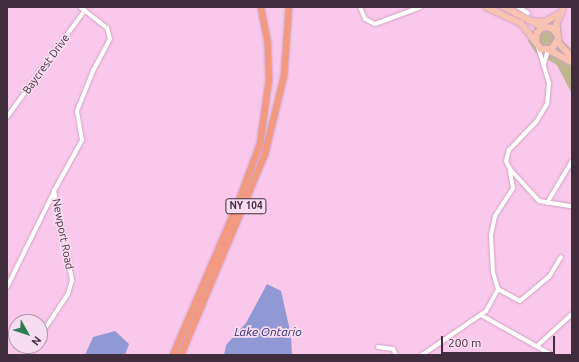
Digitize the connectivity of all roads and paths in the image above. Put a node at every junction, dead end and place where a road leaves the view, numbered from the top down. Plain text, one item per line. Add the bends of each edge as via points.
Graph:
1 (80, 7) edge
2 (261, 7) edge
3 (289, 7) edge
4 (360, 7) edge
5 (421, 7) edge
6 (486, 7) edge
7 (504, 7) edge
8 (518, 7) edge
9 (85, 10) junction
10 (562, 10) edge
11 (528, 13) dead end
12 (525, 18) junction
13 (545, 27) junction
14 (558, 37) junction
15 (537, 44) junction
16 (548, 50) junction
17 (572, 57) edge
18 (572, 62) edge
19 (544, 70) junction
20 (7, 117) edge
21 (572, 161) edge
22 (510, 169) junction
23 (54, 192) junction
24 (547, 203) junction
25 (572, 206) edge
26 (561, 257) dead end
27 (7, 287) edge
28 (498, 289) junction
29 (572, 314) edge
30 (480, 315) junction
31 (48, 324) edge
32 (537, 346) junction
33 (378, 347) dead end
34 (173, 355) edge
35 (181, 355) edge
36 (396, 355) edge
37 (422, 355) edge
38 (552, 355) edge

1 - 9 street, Newport Road
2 - 34 highway, NY 104 via 268,52 267,106 262,138 241,197
3 - 35 highway, NY 104 via 287,48 273,127 251,194
4 - 5 street via 365,19 375,24
6 - 15 main road via 521,23
7 - 12 main road
8 - 11 street
9 - 20 street, Baycrest Drive
9 - 23 street, Newport Road via 107,28 110,39 93,71 77,111 82,140
10 - 12 main road via 545,22
10 - 13 main road
10 - 14 main road via 557,24
12 - 13 main road
13 - 14 main road via 554,29
13 - 15 main road via 536,35
14 - 16 main road via 555,47
14 - 17 main road via 562,50
15 - 16 main road
15 - 19 street
16 - 18 main road
16 - 19 street
19 - 22 street via 549,87 546,106 536,122 508,152 506,159
21 - 24 street
22 - 24 street via 540,201
22 - 28 street via 514,188 495,216 491,235 493,273
23 - 27 street
23 - 31 street, Newport Road via 72,280 68,294
24 - 25 street
26 - 28 street via 549,277 520,301
28 - 30 street via 486,311
29 - 32 street
30 - 32 street
30 - 37 street
32 - 38 street
33 - 36 street via 393,349

